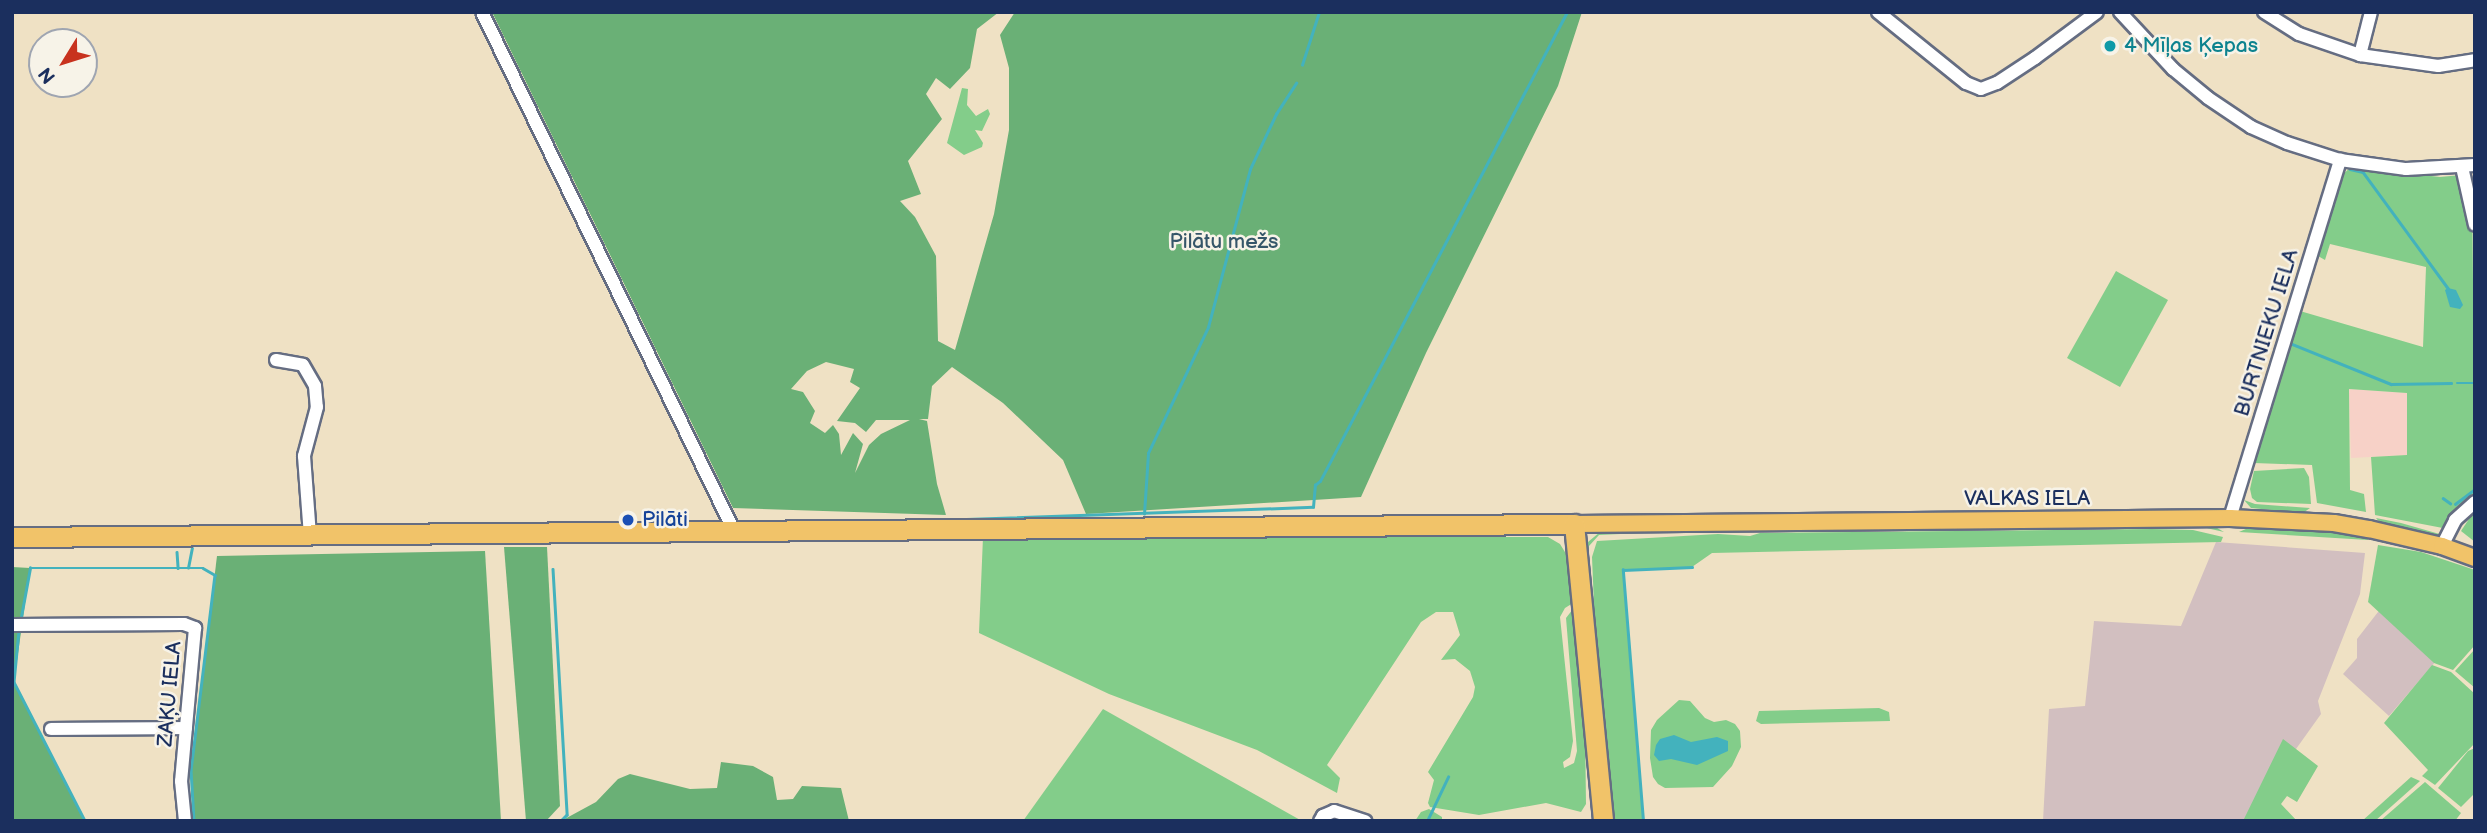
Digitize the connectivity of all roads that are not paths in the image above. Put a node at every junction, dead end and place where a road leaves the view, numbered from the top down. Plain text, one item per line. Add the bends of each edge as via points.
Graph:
1 (482, 12) edge
2 (1878, 12) edge
3 (2097, 12) edge
4 (2120, 12) edge
5 (2264, 12) edge
6 (2371, 12) edge
7 (2360, 55) junction
8 (2475, 60) edge
9 (2340, 160) junction
10 (2469, 166) edge
11 (2475, 225) edge
12 (276, 360) dead end
13 (2475, 502) edge
14 (2230, 518) junction
15 (1574, 524) junction
16 (734, 531) junction
17 (310, 535) junction
18 (12, 537) edge
19 (2442, 546) junction
20 (2475, 558) edge
21 (12, 625) edge
22 (186, 728) junction
23 (51, 729) dead end
24 (185, 821) edge
25 (1320, 821) edge
26 (1365, 821) edge
27 (1603, 821) edge

1 - 16 street
2 - 3 street via 1966,83 1981,89 2025,64
4 - 9 street via 2173,69 2251,127
5 - 7 street via 2299,34
6 - 7 street
7 - 8 street via 2438,66
9 - 10 street via 2406,169
9 - 14 street, BURTNIEKU IELA
10 - 11 street
12 - 17 street via 303,365 315,386 317,407 304,456
13 - 19 street via 2455,520
14 - 15 main road, VALKAS IELA
14 - 19 main road, VALKAS IELA via 2334,523
15 - 16 highway
15 - 27 highway
16 - 17 highway
17 - 18 highway
19 - 20 main road, VALKAS IELA
21 - 22 street, ZAĶU IELA via 184,624 195,628
22 - 23 street
22 - 24 street, ZAĶU IELA via 181,780
25 - 26 street via 1334,811

